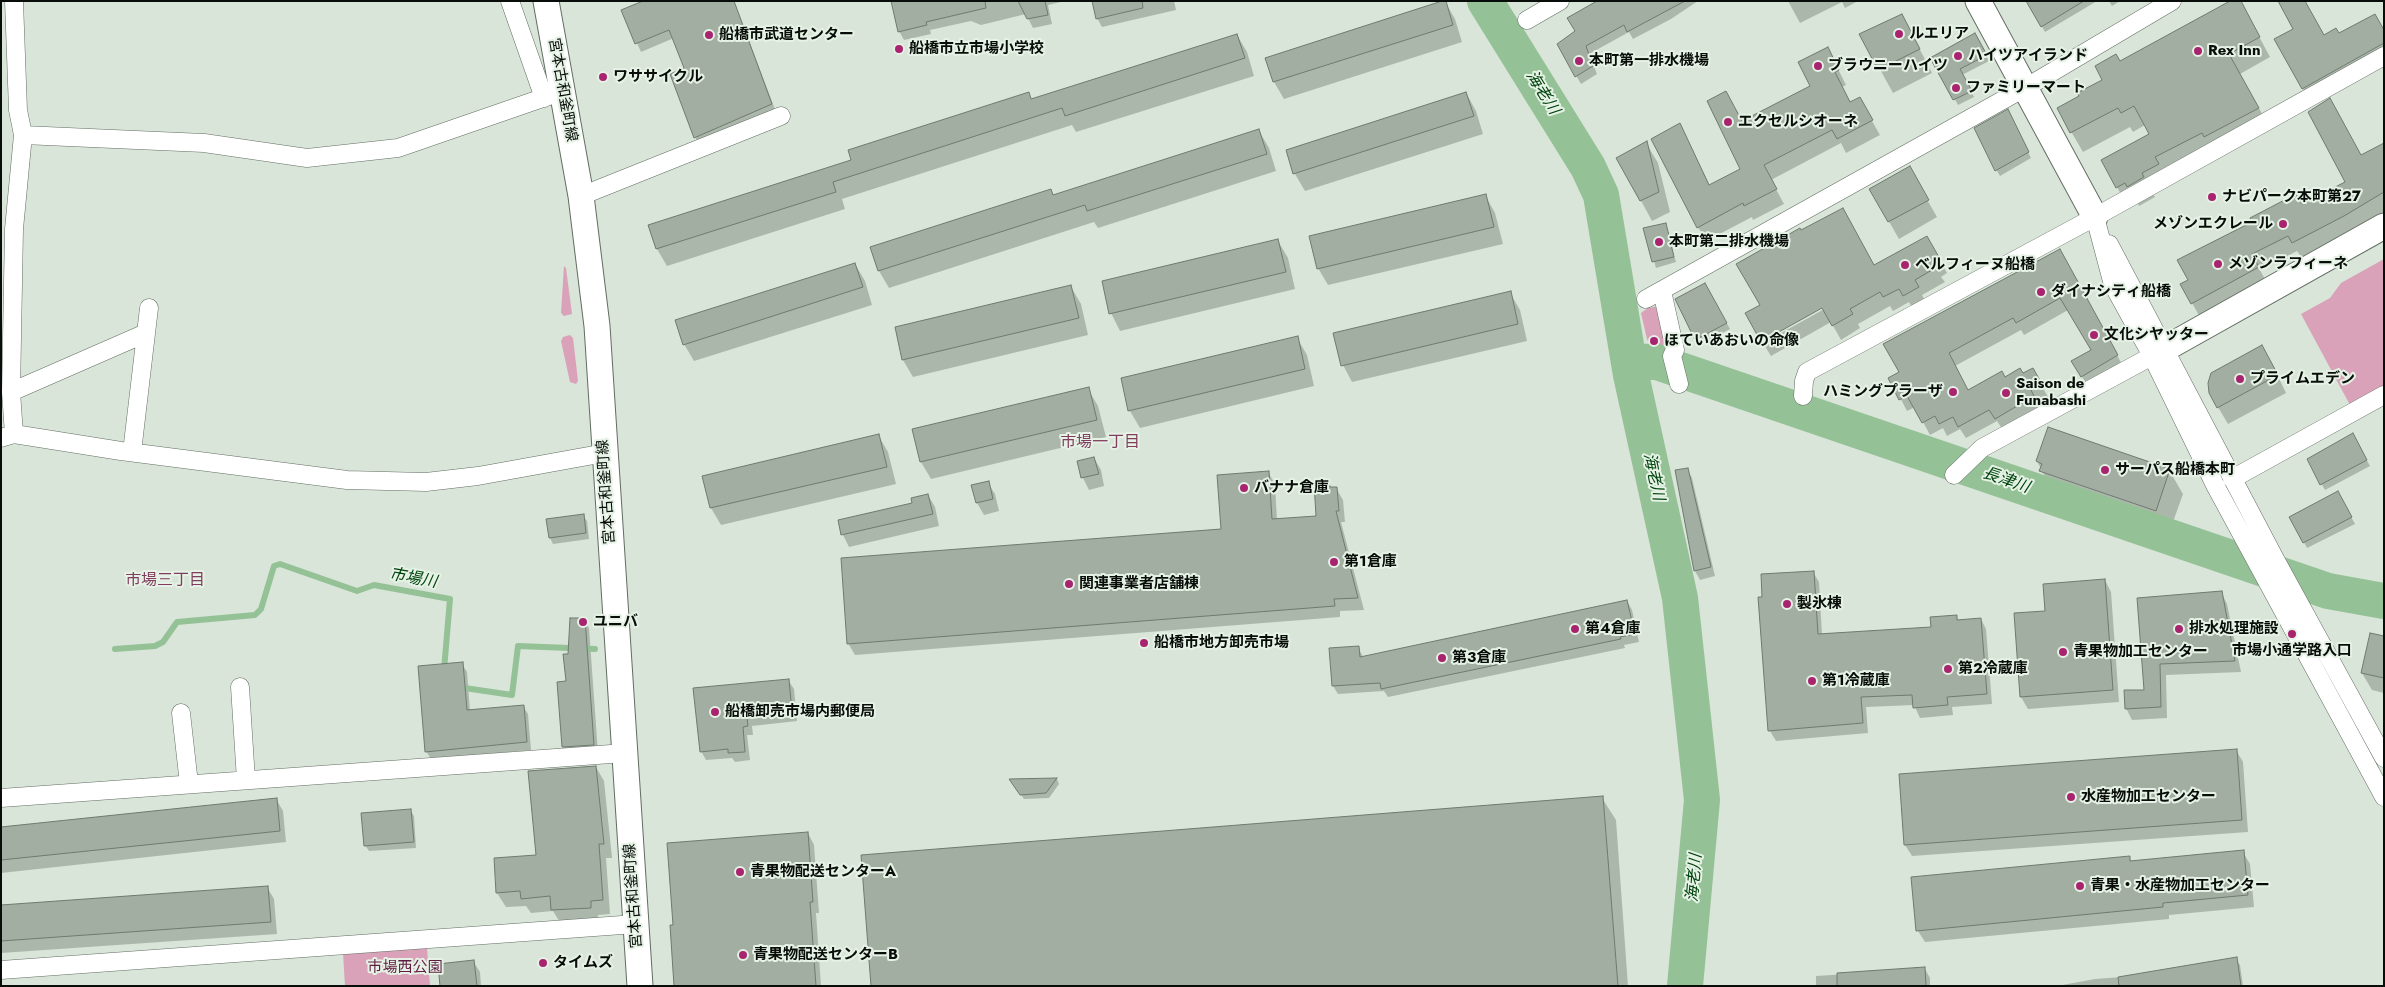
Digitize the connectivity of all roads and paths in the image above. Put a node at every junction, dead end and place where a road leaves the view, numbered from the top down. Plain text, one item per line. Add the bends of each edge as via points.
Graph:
1 (14, 1) edge
2 (510, 1) edge
3 (546, 1) edge
4 (1560, 1) edge
5 (1978, 1) edge
6 (2172, 1) edge
7 (1527, 20) dead end
8 (2384, 56) edge
9 (2026, 87) junction
10 (553, 94) junction
11 (781, 116) dead end
12 (23, 134) junction
13 (582, 196) junction
14 (2095, 217) junction
15 (2384, 226) edge
16 (1662, 291) junction
17 (1646, 299) dead end
18 (149, 308) dead end
19 (146, 333) junction
20 (2158, 353) junction
21 (1678, 382) dead end
22 (11, 392) junction
23 (2384, 395) edge
24 (1803, 396) dead end
25 (8, 436) edge
26 (132, 452) junction
27 (605, 453) junction
28 (1954, 474) dead end
29 (2232, 479) junction
30 (240, 687) dead end
31 (181, 713) dead end
32 (625, 753) junction
33 (2384, 758) edge
34 (246, 780) junction
35 (190, 784) junction
36 (2384, 797) edge
37 (1, 798) edge
38 (636, 924) junction
39 (1, 970) edge
40 (640, 986) edge

1 - 12 street via 18,110
2 - 10 street
3 - 10 street, 宮本古和釜町線
4 - 7 street
5 - 9 street
6 - 9 street
8 - 14 street
9 - 14 street
9 - 16 street
10 - 12 street via 398,148 307,158 204,143
10 - 13 street, 宮本古和釜町線
11 - 13 street
12 - 22 street via 14,228
13 - 27 street, 宮本古和釜町線
14 - 20 street
14 - 24 street via 1807,372
15 - 20 street
16 - 17 street
16 - 21 street via 1675,350 1672,356
18 - 19 street
19 - 22 street
19 - 26 street
20 - 28 street via 1982,448
20 - 29 street
20 - 36 street via 2216,487
22 - 25 street
23 - 29 street
25 - 26 street
26 - 27 street via 336,480 426,482
27 - 32 street, 宮本古和釜町線
29 - 33 street
30 - 34 street
31 - 35 street
32 - 34 street
32 - 38 street, 宮本古和釜町線
34 - 35 street
35 - 37 street
38 - 39 street
38 - 40 street, 宮本古和釜町線

